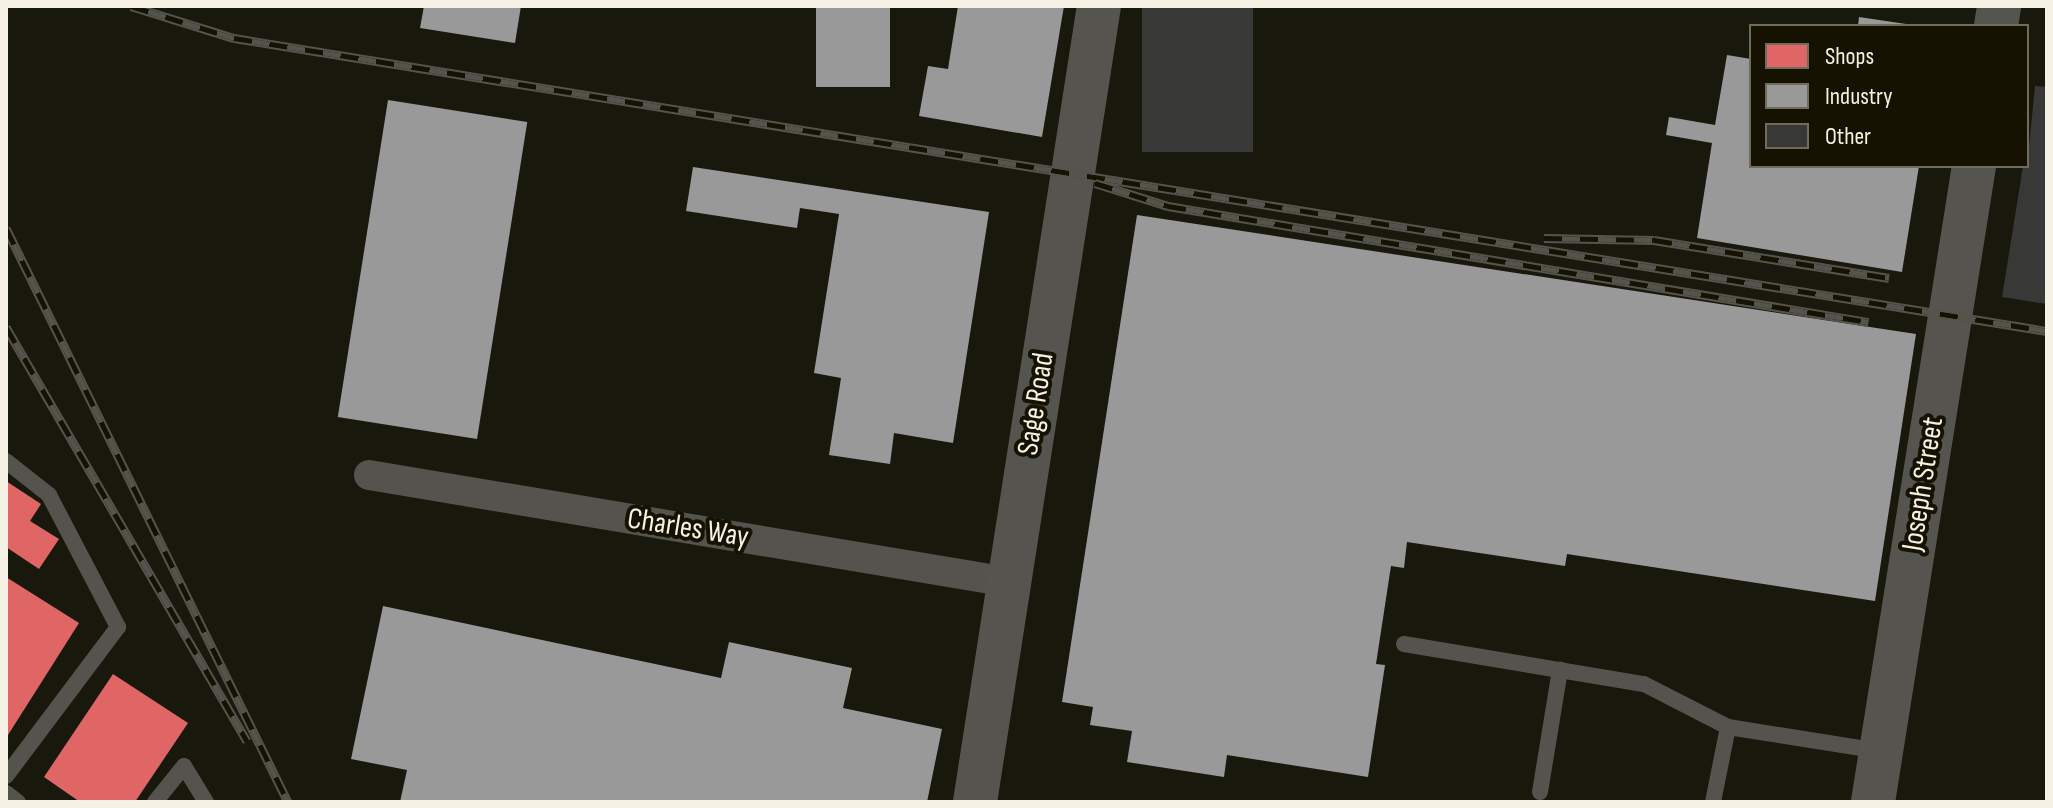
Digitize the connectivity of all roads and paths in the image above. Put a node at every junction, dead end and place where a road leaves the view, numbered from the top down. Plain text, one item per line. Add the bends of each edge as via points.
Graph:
1 (1099, 6) edge
2 (1974, 168) edge
3 (6, 461) edge
4 (369, 475) dead end
5 (1008, 582) junction
6 (1404, 644) dead end
7 (1560, 670) junction
8 (1728, 727) junction
9 (1881, 751) junction
10 (6, 776) edge
11 (1540, 792) dead end
12 (6, 793) edge
13 (18, 802) edge
14 (155, 802) edge
15 (206, 802) edge
16 (975, 802) edge
17 (1713, 802) edge
18 (1873, 802) edge

1 - 5 main road, Sage Road
2 - 9 main road, Joseph Street
3 - 10 lane via 49,495 118,627
4 - 5 street, Charles Way
5 - 16 main road, Sage Road
6 - 7 lane
7 - 8 lane via 1644,684
7 - 11 lane
8 - 9 lane
8 - 17 lane
9 - 18 main road, Joseph Street
12 - 13 lane
14 - 15 lane via 184,766

